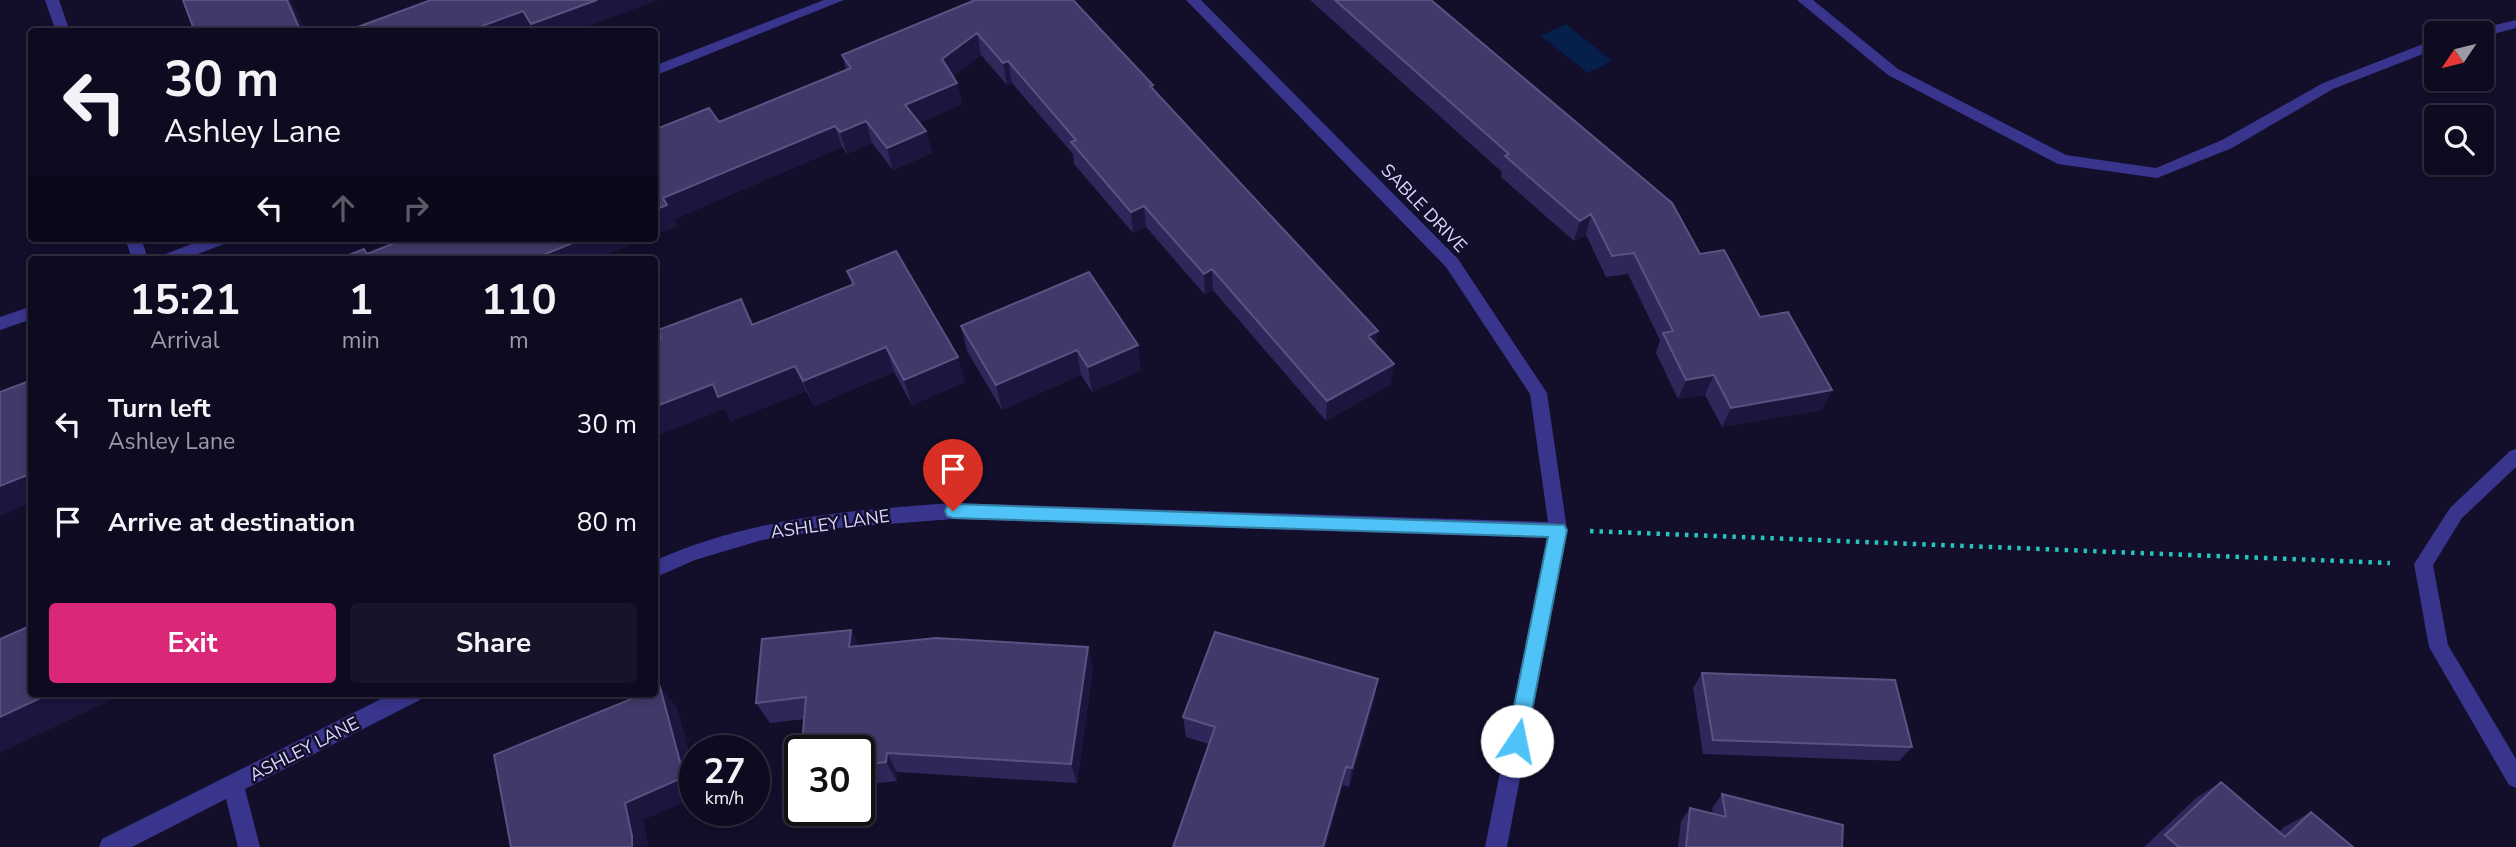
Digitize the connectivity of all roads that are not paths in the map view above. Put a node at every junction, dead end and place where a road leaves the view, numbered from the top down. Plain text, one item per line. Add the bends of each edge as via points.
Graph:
1 (52, 0) edge
2 (837, 0) edge
3 (1193, 0) edge
4 (1804, 0) edge
5 (2516, 24) edge
6 (62, 28) edge
7 (2494, 29) edge
8 (2424, 49) edge
9 (658, 69) edge
10 (213, 242) edge
11 (177, 256) edge
12 (28, 314) edge
13 (0, 324) edge
14 (2516, 456) edge
15 (1558, 530) junction
16 (658, 568) edge
17 (405, 697) edge
18 (2516, 778) edge
19 (233, 785) junction
20 (110, 847) edge
21 (249, 847) edge
22 (1496, 847) edge

1 - 6 street
2 - 9 street
3 - 15 street, SABLE DRIVE via 1452,263 1538,394
4 - 8 street via 1893,72 2063,160 2157,173 2227,144 2328,86
5 - 7 street
10 - 11 street
12 - 13 street
14 - 18 street via 2456,513 2423,565 2439,647
15 - 16 street, ASHLEY LANE via 953,511 857,517 729,539
15 - 22 street, SABLE DRIVE
17 - 19 street, ASHLEY LANE
19 - 20 street, ASHLEY LANE
19 - 21 street, ASHLEY LANE

